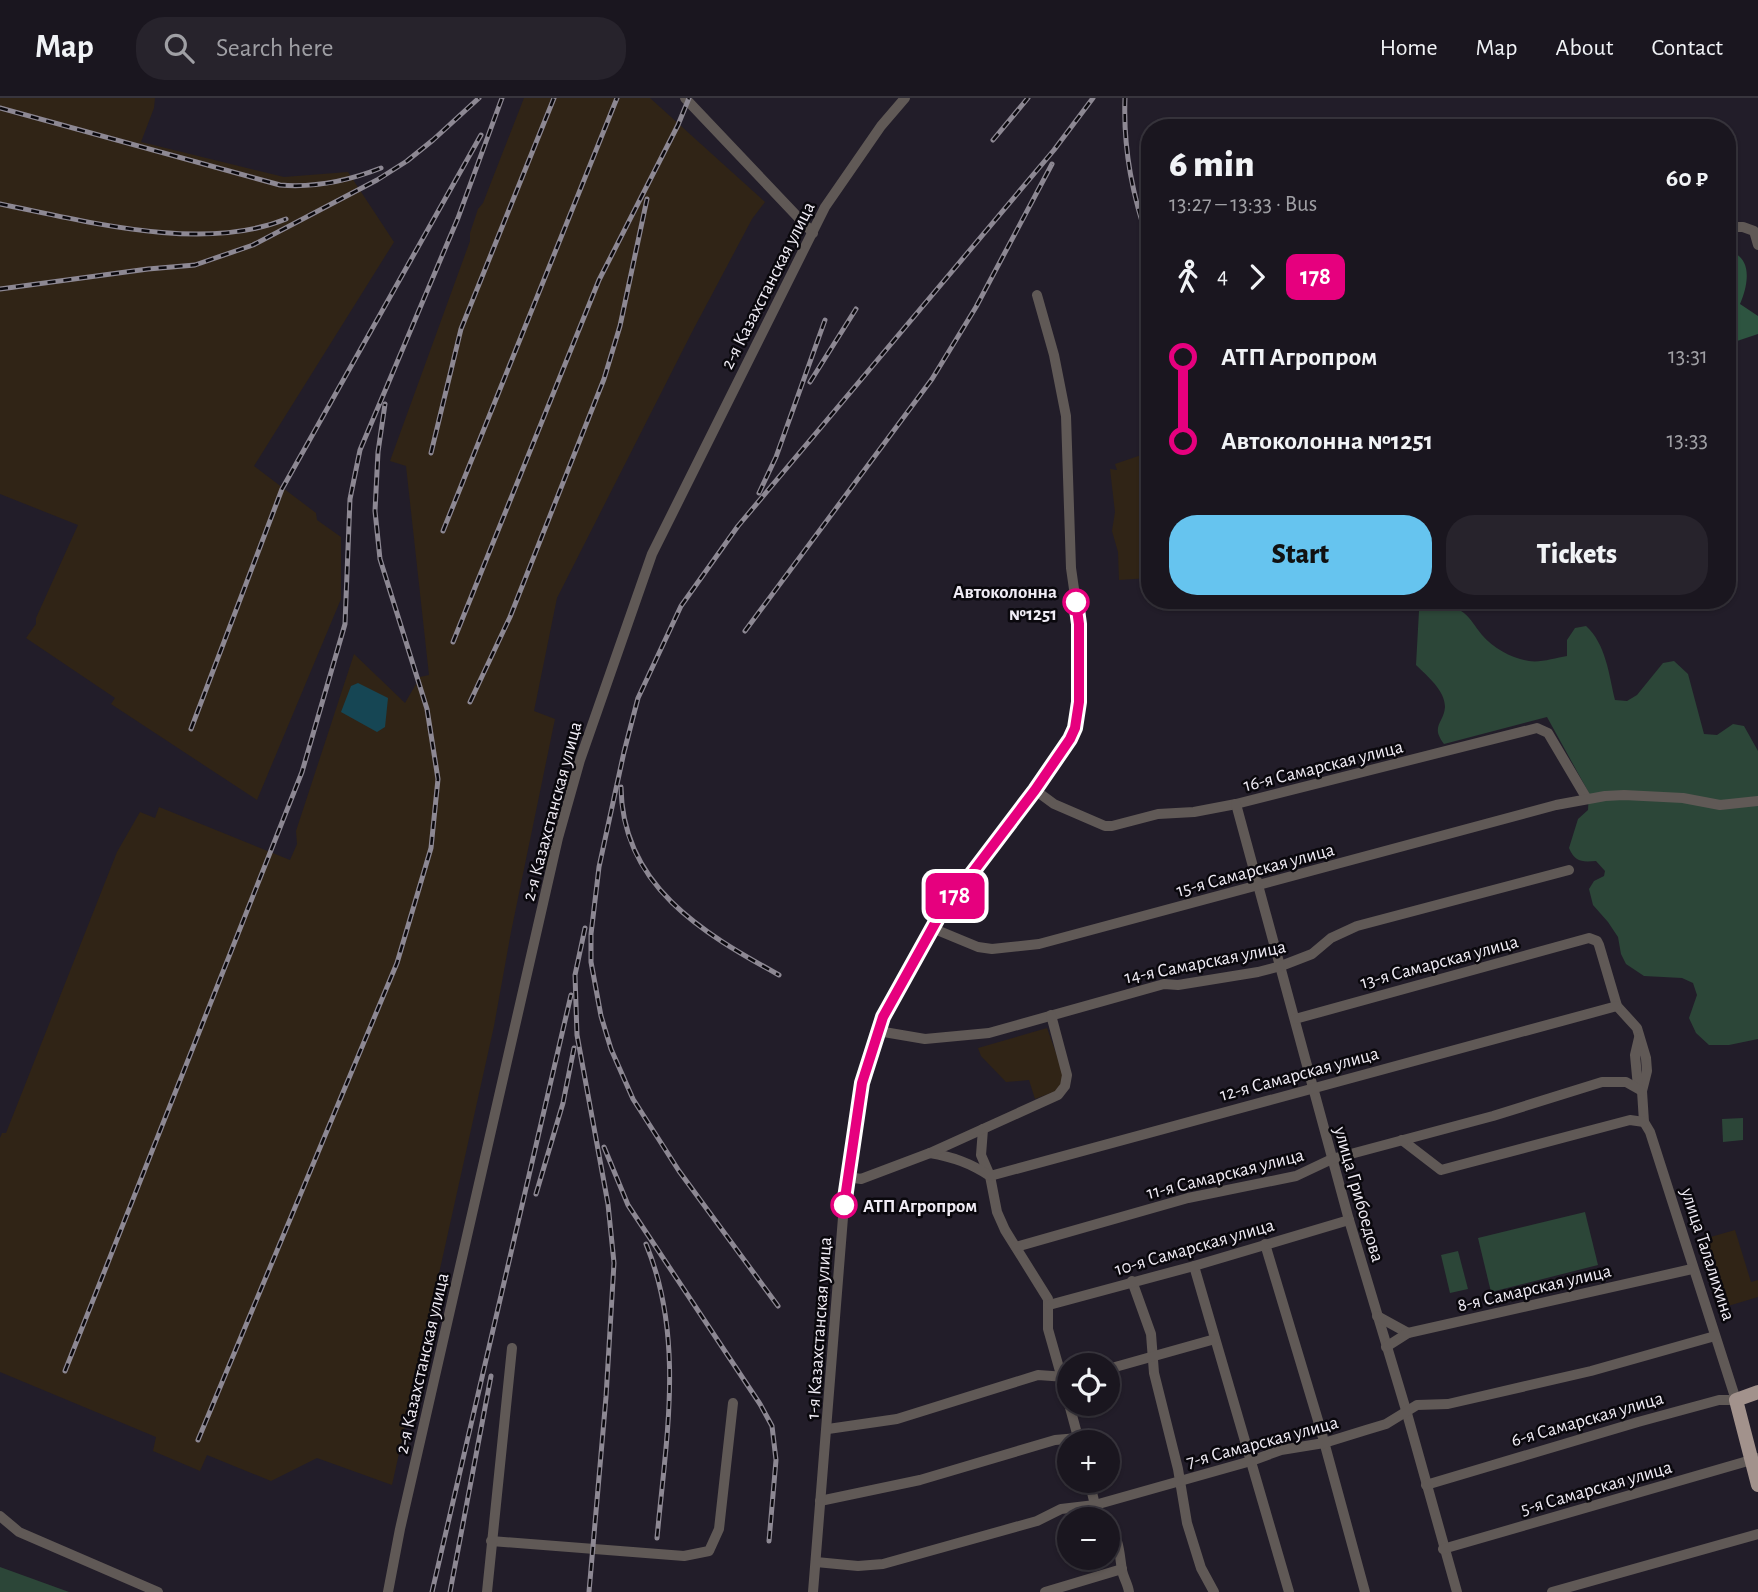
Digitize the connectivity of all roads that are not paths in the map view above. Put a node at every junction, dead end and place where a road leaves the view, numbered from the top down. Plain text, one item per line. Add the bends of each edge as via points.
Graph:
1 (685, 98) edge
2 (905, 98) edge
3 (1736, 227) edge
4 (813, 233) junction
5 (1758, 245) edge
6 (1037, 295) dead end
7 (1035, 790) junction
8 (1587, 799) junction
9 (1758, 801) edge
10 (1236, 804) junction
11 (1569, 870) dead end
12 (1259, 886) junction
13 (932, 928) junction
14 (1593, 938) joint
15 (1281, 966) junction
16 (1617, 1006) junction
17 (1051, 1015) junction
18 (1295, 1018) junction
19 (878, 1031) junction
20 (1312, 1087) junction
21 (1640, 1089) junction
22 (1644, 1122) junction
23 (983, 1129) junction
24 (1402, 1140) junction
25 (930, 1153) junction
26 (1332, 1159) junction
27 (989, 1176) junction
28 (848, 1177) junction
29 (1349, 1220) junction
30 (1265, 1244) junction
31 (1016, 1247) junction
32 (1194, 1266) junction
33 (1692, 1269) junction
34 (1132, 1281) junction
35 (1049, 1305) junction
36 (1377, 1316) junction
37 (1408, 1334) junction
38 (1715, 1336) junction
39 (1215, 1339) junction
40 (1386, 1347) junction
41 (512, 1348) dead end
42 (1057, 1353) edge
43 (1154, 1357) junction
44 (1120, 1366) edge
45 (1057, 1376) edge
46 (1758, 1391) edge
47 (1736, 1400) junction
48 (733, 1403) dead end
49 (1406, 1410) junction
50 (828, 1429) junction
51 (1057, 1440) edge
52 (1324, 1443) junction
53 (1754, 1459) edge
54 (1251, 1461) junction
55 (1180, 1481) junction
56 (1426, 1485) junction
57 (1758, 1485) edge
58 (1092, 1493) edge
59 (820, 1501) junction
60 (1095, 1505) junction
61 (0, 1516) edge
62 (1758, 1534) edge
63 (491, 1541) junction
64 (1120, 1547) edge
65 (1443, 1549) junction
66 (816, 1562) junction
67 (1122, 1569) junction
68 (158, 1592) edge
69 (388, 1592) edge
70 (487, 1592) edge
71 (813, 1592) edge
72 (1045, 1592) edge
73 (1129, 1592) edge
74 (1214, 1592) edge
75 (1289, 1592) edge
76 (1365, 1592) edge
77 (1457, 1592) edge
78 (1552, 1592) edge

1 - 4 street
2 - 4 street, 2-я Казахстанская улица via 825,207
3 - 5 street via 1754,231
4 - 69 street, 2-я Казахстанская улица via 652,554 580,760 558,838
6 - 7 street, 1-я Казахстанская улица via 1066,416 1071,568 1079,624 1079,702 1070,739
7 - 10 street, 16-я Самарская улица via 1054,804 1104,826
7 - 13 street, 1-я Казахстанская улица
8 - 9 street, 15-я Самарская улица via 1624,795 1720,805
8 - 10 street, 16-я Самарская улица via 1548,733 1537,728
8 - 12 street, 15-я Самарская улица
10 - 12 street, улица Грибоедова
11 - 15 street, 14-я Самарская улица via 1357,926 1331,938 1312,954
12 - 13 street, 15-я Самарская улица via 1039,944 978,947
12 - 15 street, улица Грибоедова
13 - 19 street, 1-я Казахстанская улица
14 - 16 street, улица Талалихина
14 - 18 street, 13-я Самарская улица
15 - 17 street, 14-я Самарская улица via 1164,984
15 - 18 street, улица Грибоедова
16 - 20 street, 12-я Самарская улица
16 - 21 street, улица Талалихина via 1633,1022 1646,1058
17 - 19 street, 14-я Самарская улица via 960,1037 925,1039
17 - 23 street via 1067,1075 1065,1086 1058,1095
18 - 20 street, улица Грибоедова
19 - 28 street, 1-я Казахстанская улица via 862,1083
20 - 26 street, улица Грибоедова
20 - 27 street, 12-я Самарская улица
21 - 22 street, улица Талалихина
21 - 24 street, 11-я Самарская улица via 1616,1081 1602,1083
22 - 24 street via 1630,1120 1441,1170
22 - 33 street, улица Талалихина
23 - 25 street
23 - 27 street via 981,1155
24 - 26 street, 11-я Самарская улица
25 - 27 street via 973,1165
25 - 28 street via 861,1179
26 - 29 street, улица Грибоедова
26 - 31 street, 11-я Самарская улица via 1296,1176 1188,1198
27 - 31 street via 998,1212
28 - 50 street, 1-я Казахстанская улица
29 - 30 street, 10-я Самарская улица
29 - 36 street, улица Грибоедова
30 - 32 street, 10-я Самарская улица
30 - 52 street
31 - 35 street
32 - 34 street, 10-я Самарская улица
32 - 39 street
33 - 37 street, 8-я Самарская улица
33 - 38 street, улица Талалихина
34 - 35 street, 10-я Самарская улица
34 - 43 street via 1151,1334
35 - 42 street via 1048,1329
36 - 37 street
36 - 40 street, улица Грибоедова
37 - 40 street, 8-я Самарская улица
38 - 47 street, улица Талалихина
38 - 49 street, 7-я Самарская улица via 1591,1371
39 - 43 street
39 - 54 street
40 - 49 street, улица Грибоедова
41 - 63 street
43 - 44 street
43 - 55 street
45 - 50 street via 1038,1375 897,1419
46 - 47 main road, 6-я Самарская улица
47 - 53 main road, улица Талалихина
47 - 56 street, 6-я Самарская улица via 1719,1400 1638,1422
48 - 63 street via 719,1529 709,1551 684,1556
49 - 52 street, 7-я Самарская улица via 1386,1424
49 - 56 street, улица Грибоедова
50 - 59 street, 1-я Казахстанская улица
51 - 59 street via 920,1480
52 - 54 street, 7-я Самарская улица via 1280,1450
52 - 76 street
53 - 57 main road, улица Талалихина
53 - 65 street, 5-я Самарская улица
54 - 55 street, 7-я Самарская улица
54 - 75 street
55 - 60 street, 7-я Самарская улица
55 - 74 street via 1200,1568
56 - 65 street, улица Грибоедова
58 - 60 street
59 - 66 street, 1-я Казахстанская улица
60 - 66 street, 7-я Самарская улица via 1061,1509 1037,1521 883,1564
61 - 68 street via 19,1532
62 - 78 street
63 - 70 street
64 - 67 street
65 - 77 street, улица Грибоедова
66 - 71 street, 1-я Казахстанская улица
67 - 72 street
67 - 73 street

